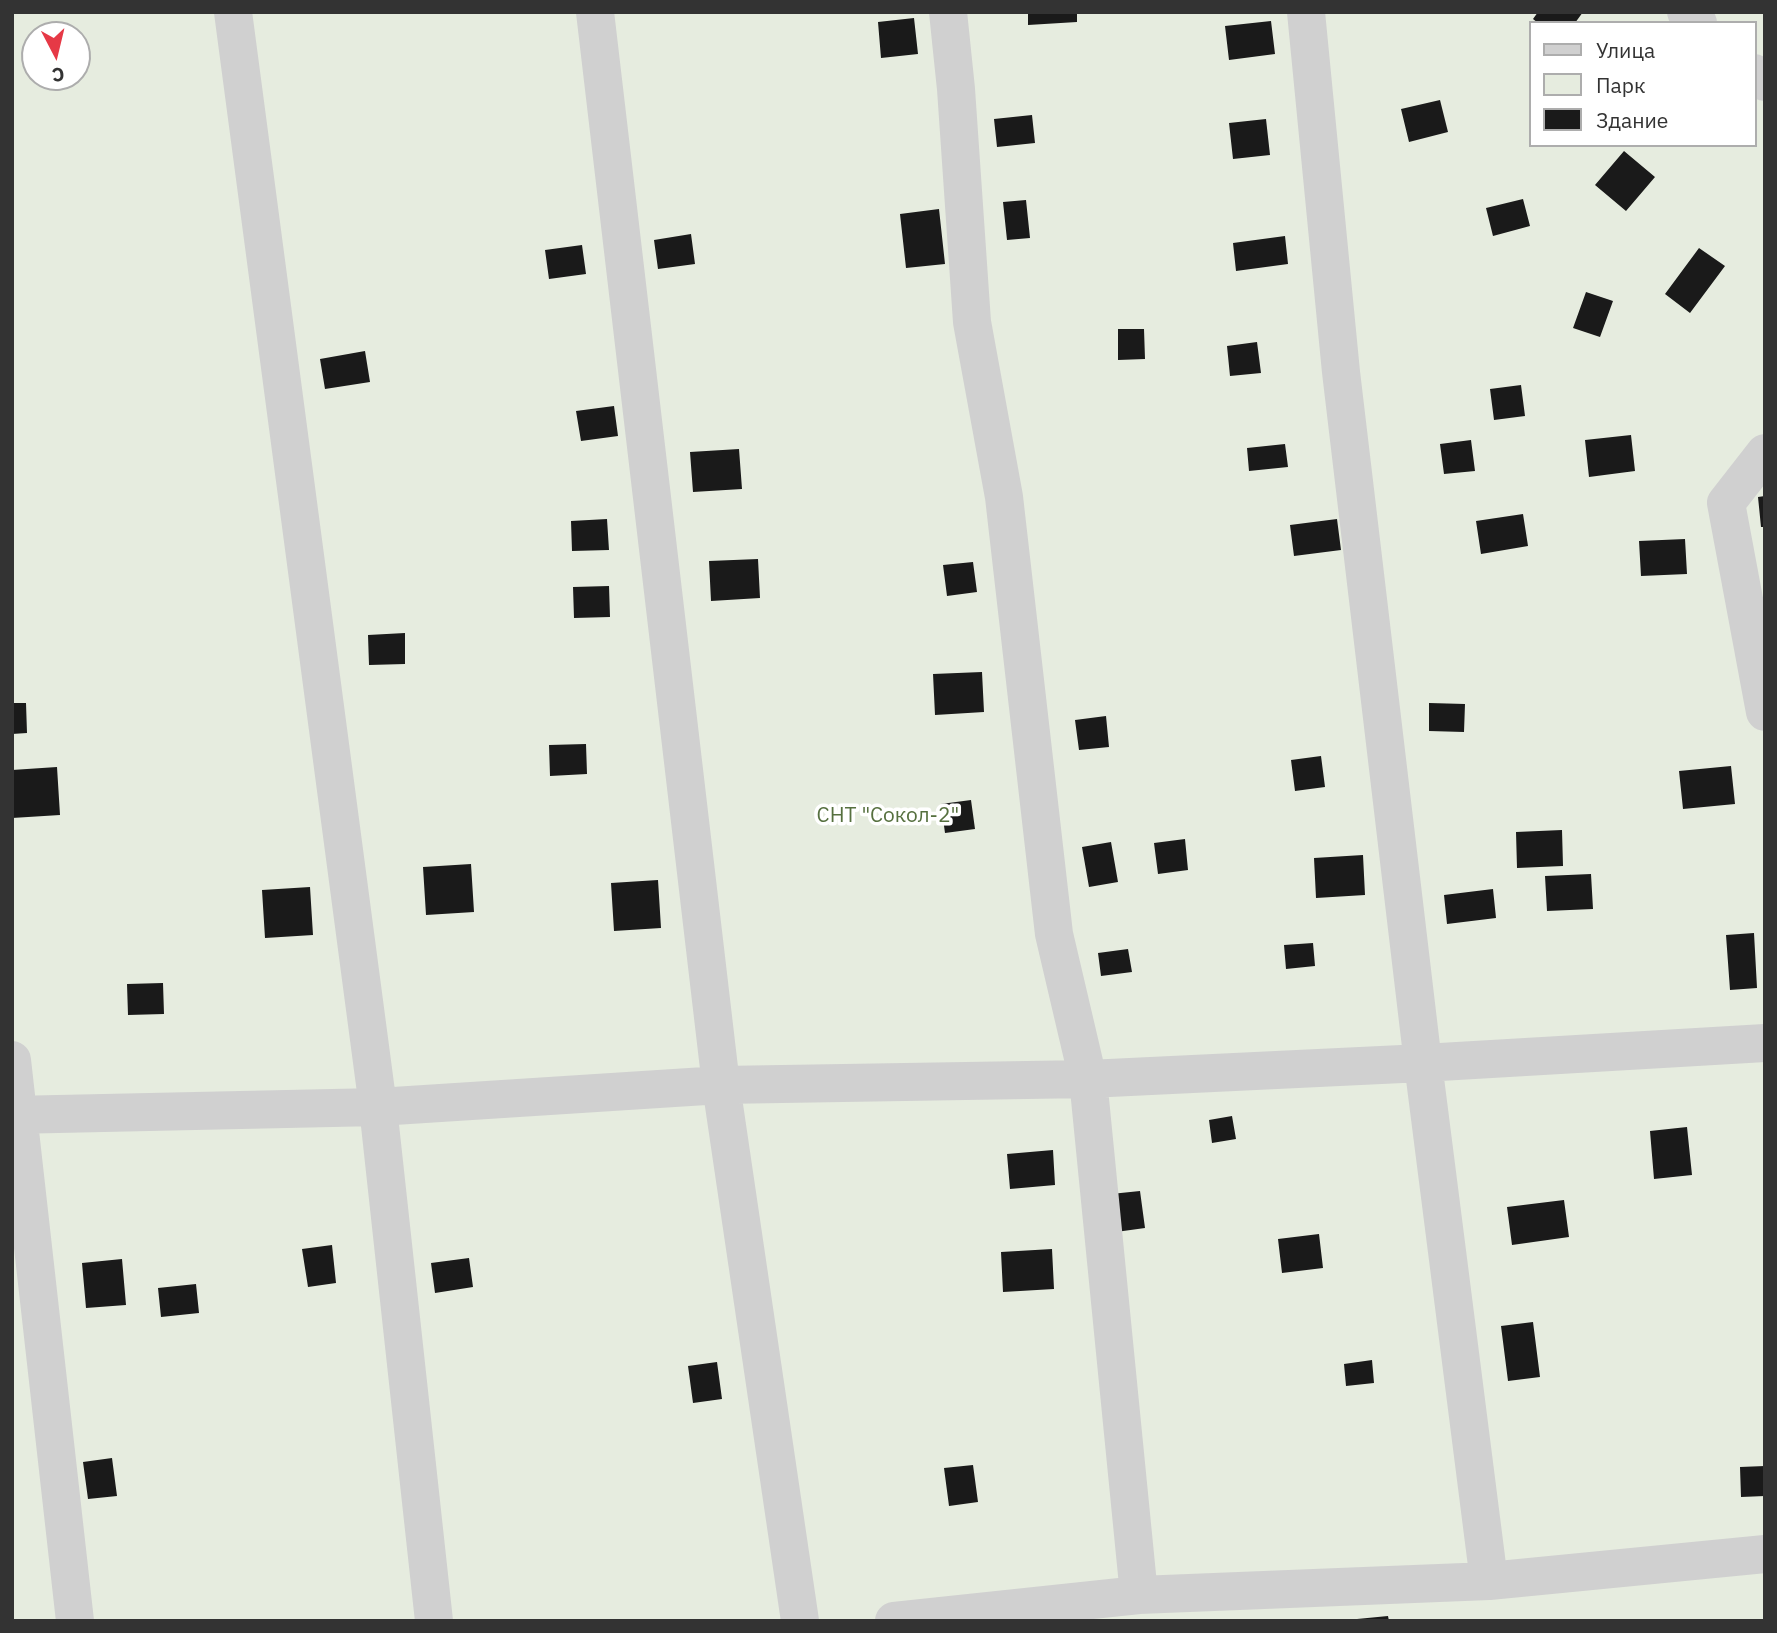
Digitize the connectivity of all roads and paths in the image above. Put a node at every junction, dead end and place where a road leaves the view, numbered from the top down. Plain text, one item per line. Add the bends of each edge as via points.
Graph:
1 (233, 12) edge
2 (595, 12) edge
3 (948, 12) edge
4 (1306, 12) edge
5 (1765, 453) edge
6 (1765, 712) edge
7 (1765, 1043) edge
8 (12, 1059) edge
9 (1423, 1063) junction
10 (1088, 1079) junction
11 (721, 1085) junction
12 (378, 1107) junction
13 (16, 1115) edge
14 (1765, 1554) edge
15 (1489, 1581) junction
16 (1139, 1595) junction
17 (75, 1621) edge
18 (434, 1621) edge
19 (800, 1621) edge
20 (894, 1621) edge

1 - 12 lane
2 - 11 lane
3 - 10 lane via 972,322 1004,497 1054,934
4 - 9 lane via 1341,372
5 - 6 lane via 1726,503
7 - 9 lane
8 - 13 lane
9 - 10 lane
9 - 15 lane
10 - 11 lane
10 - 16 lane
11 - 12 lane
11 - 19 lane
12 - 13 lane
12 - 18 lane
13 - 17 lane
14 - 15 lane
15 - 16 lane
16 - 20 lane

